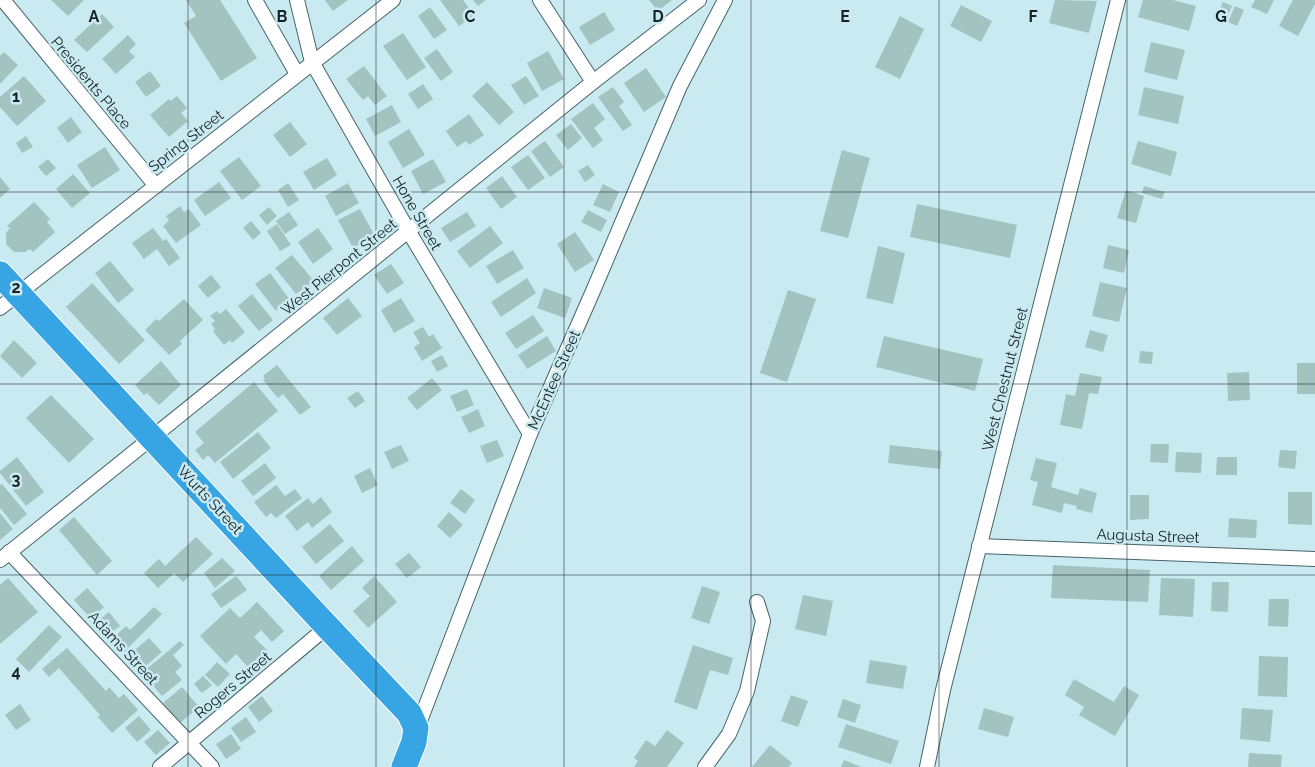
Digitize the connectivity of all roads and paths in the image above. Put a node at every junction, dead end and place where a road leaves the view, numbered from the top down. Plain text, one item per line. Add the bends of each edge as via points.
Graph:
1 (3, 0) edge
2 (255, 0) edge
3 (297, 0) edge
4 (393, 0) edge
5 (540, 0) edge
6 (699, 0) edge
7 (724, 0) edge
8 (1118, 0) edge
9 (312, 62) junction
10 (297, 74) junction
11 (594, 82) junction
12 (156, 186) junction
13 (409, 232) junction
14 (0, 274) edge
15 (9, 301) edge
16 (530, 434) junction
17 (152, 438) junction
18 (979, 546) junction
19 (5, 556) edge
20 (1315, 559) edge
21 (757, 602) dead end
22 (327, 627) junction
23 (416, 728) junction
24 (190, 743) junction
25 (160, 767) edge
26 (212, 767) edge
27 (404, 767) edge
28 (705, 767) edge
29 (926, 767) edge

1 - 12 street, Presidents Place
2 - 10 street
3 - 9 street, Hone Street
4 - 9 street, Spring Street
5 - 11 street
6 - 11 street, West Pierpont Street
7 - 16 street, McEntee Street via 680,86
8 - 18 street, West Chestnut Street
9 - 10 street, Spring Street
9 - 13 street, Hone Street
10 - 12 street, Spring Street
11 - 13 street, West Pierpont Street
12 - 15 street, Spring Street
13 - 16 street, Hone Street
13 - 17 street, West Pierpont Street
14 - 15 highway, Wurts Street
15 - 17 highway, Wurts Street
16 - 23 street, McEntee Street
17 - 19 street, West Pierpont Street
17 - 22 highway, Wurts Street
18 - 20 street, Augusta Street
18 - 29 street, West Chestnut Street
19 - 24 street, Adams Street
21 - 28 street via 763,621 747,691 729,734
22 - 23 highway, Wurts Street via 410,713
22 - 24 street, Rogers Street
23 - 27 highway, McEntee Street
24 - 25 street, Rogers Street
24 - 26 street, Adams Street

